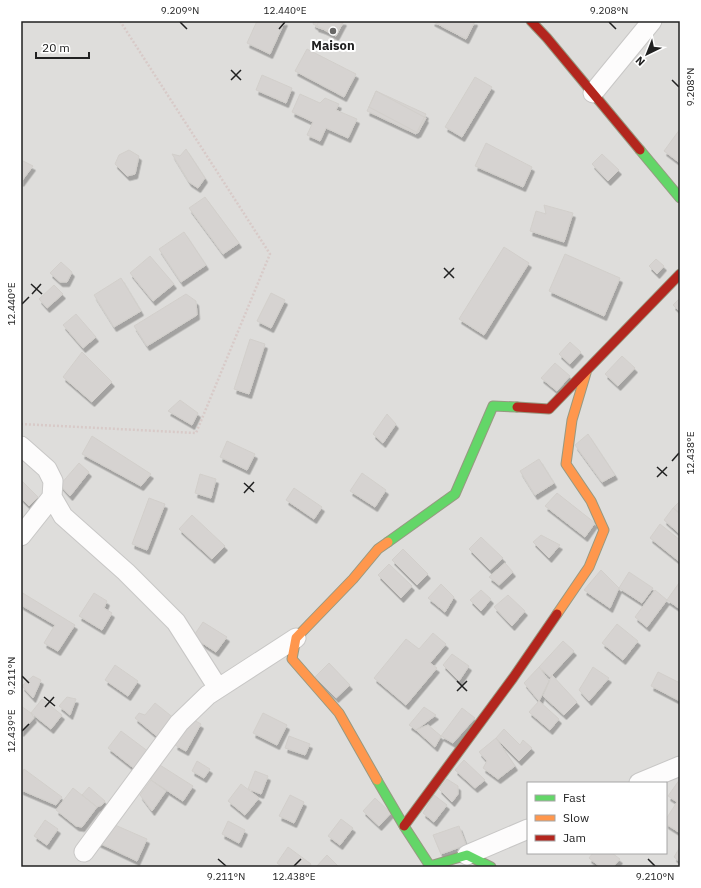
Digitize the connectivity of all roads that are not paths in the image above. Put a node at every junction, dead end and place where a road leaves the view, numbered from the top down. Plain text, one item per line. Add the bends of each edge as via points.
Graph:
1 (531, 21) edge
2 (646, 23) edge
3 (593, 93) junction
4 (680, 198) edge
5 (680, 274) edge
6 (587, 370) junction
7 (21, 446) edge
8 (52, 497) junction
9 (21, 536) edge
10 (296, 638) junction
11 (218, 688) junction
12 (680, 766) edge
13 (641, 782) edge
14 (404, 826) junction
15 (527, 830) edge
16 (84, 852) dead end
17 (467, 855) junction
18 (428, 866) edge
19 (491, 867) edge

1 - 3 street
2 - 3 street
3 - 4 street
5 - 6 street
6 - 10 street via 548,409 493,406 455,494 378,549
6 - 14 street via 572,420 566,464 591,501 604,530 589,567 513,678
7 - 8 street via 47,469 53,481
8 - 9 street
8 - 11 street via 63,516 126,572 176,622
10 - 11 street
10 - 14 street via 292,659 339,714
11 - 16 street via 208,694 179,723
12 - 13 street
14 - 18 street
15 - 17 street
17 - 18 street
17 - 19 street

